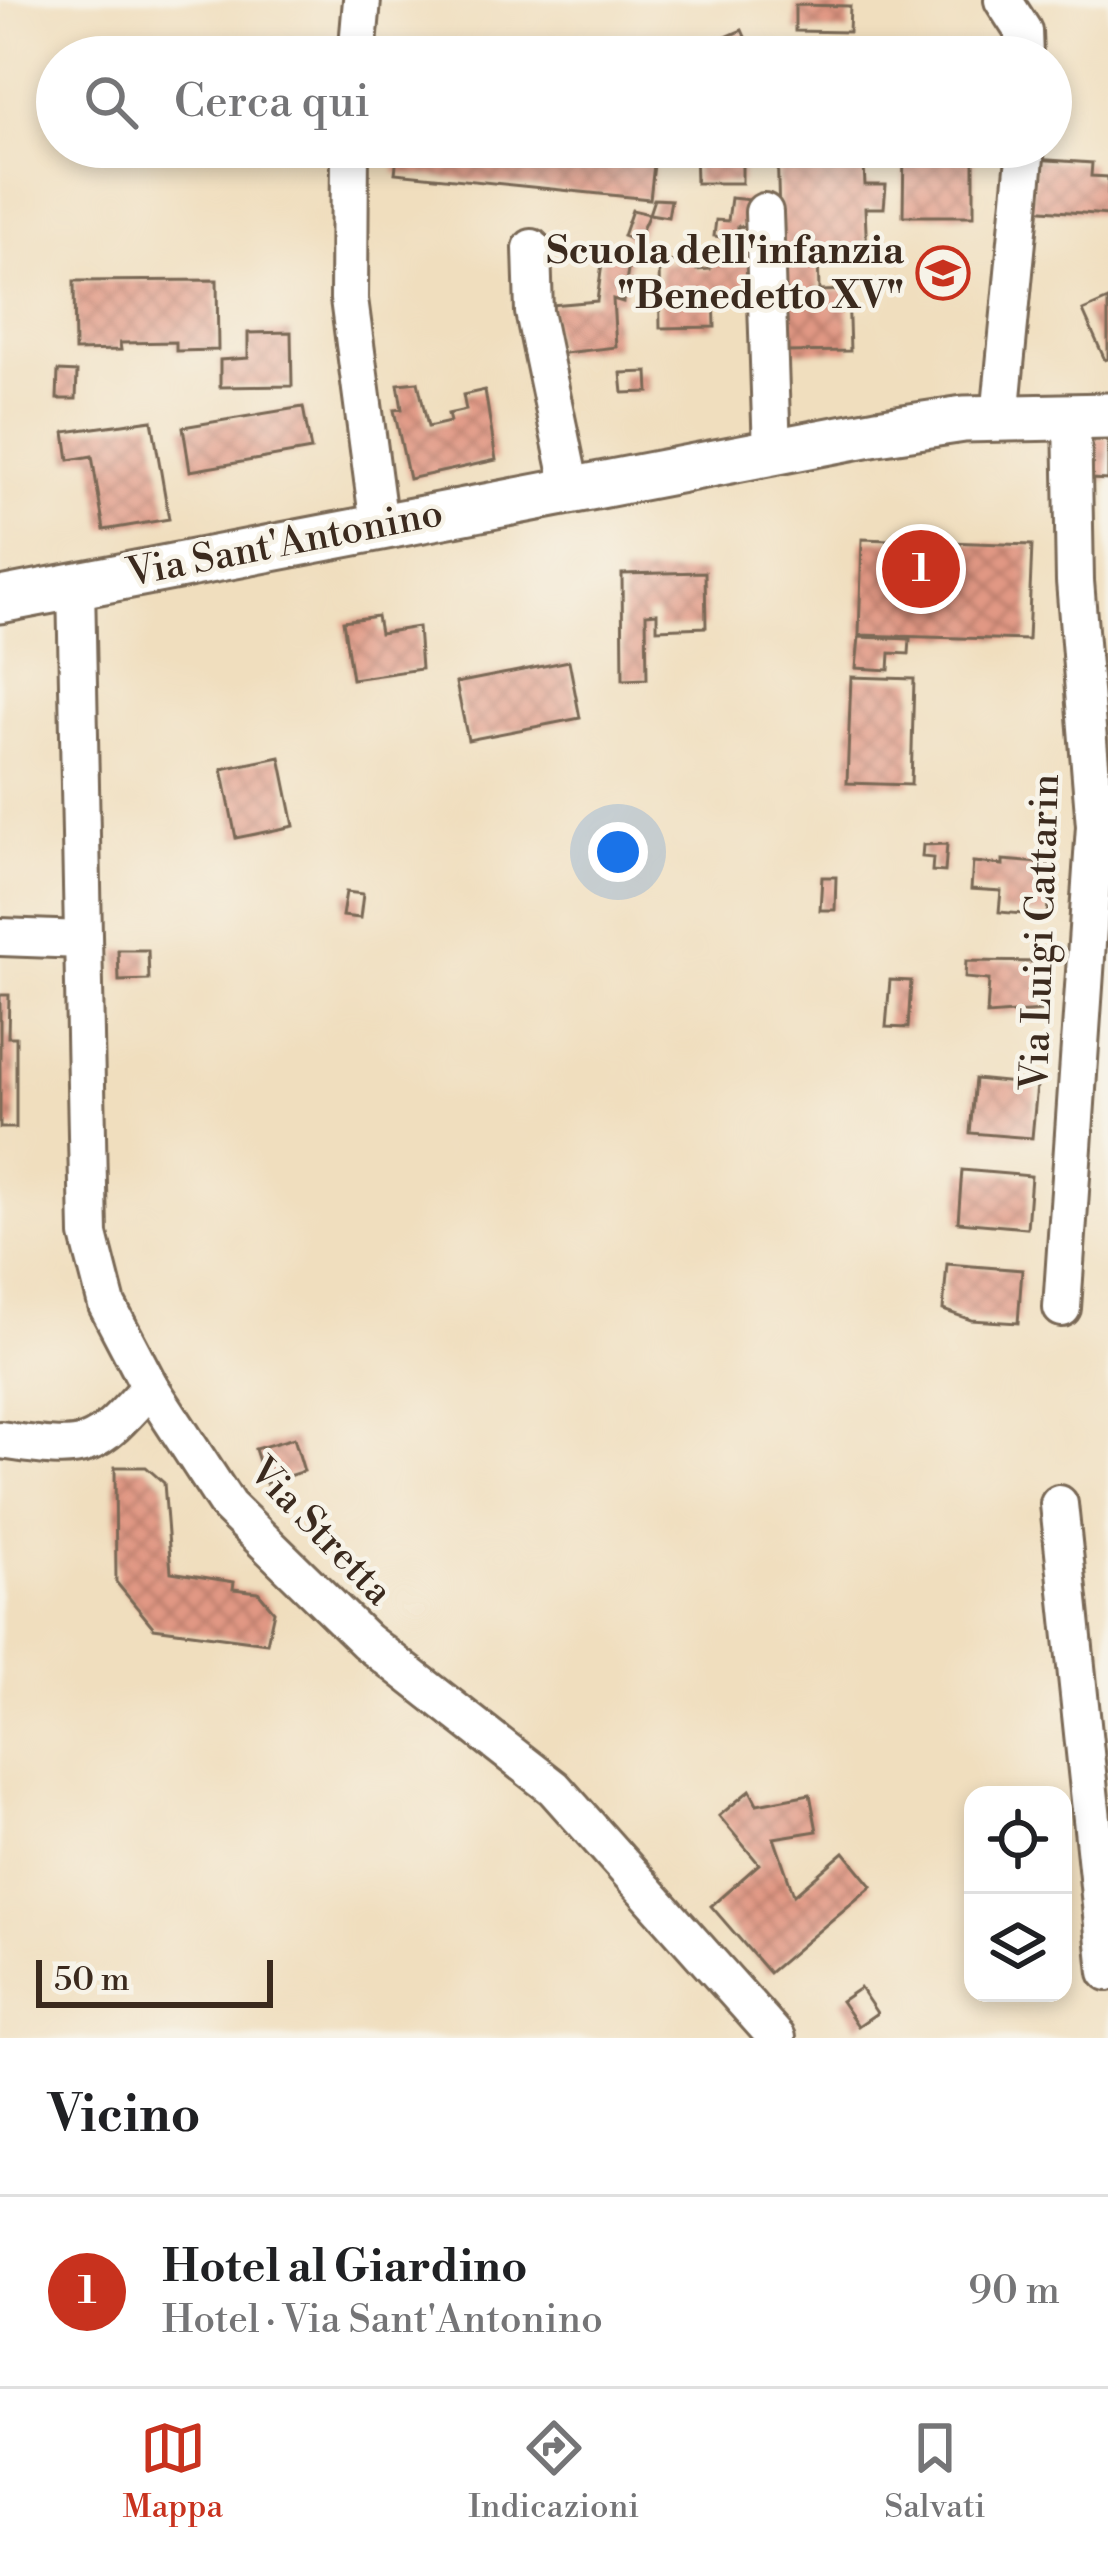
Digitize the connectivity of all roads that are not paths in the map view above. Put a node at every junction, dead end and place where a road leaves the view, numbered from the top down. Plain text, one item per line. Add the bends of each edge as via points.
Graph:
1 (362, 0) edge
2 (1003, 0) edge
3 (359, 36) edge
4 (1023, 36) edge
5 (350, 168) edge
6 (1024, 168) edge
7 (764, 212) dead end
8 (532, 248) dead end
9 (1090, 416) edge
10 (1000, 418) junction
11 (772, 452) junction
12 (571, 489) junction
13 (380, 525) junction
14 (76, 585) junction
15 (0, 600) edge
16 (0, 937) edge
17 (83, 940) junction
18 (1062, 1308) dead end
19 (151, 1387) junction
20 (0, 1440) edge
21 (1059, 1504) dead end
22 (1108, 1972) edge
23 (777, 2038) edge

1 - 3 street
2 - 4 street
5 - 13 street via 351,320
6 - 10 street
7 - 11 street
8 - 12 street via 534,312
9 - 10 main road, Via Sant'Antonino
9 - 18 street, Via Luigi Cattarin via 1076,581 1095,826
10 - 11 main road, Via Sant'Antonino
11 - 12 main road, Via Sant'Antonino
12 - 13 main road, Via Sant'Antonino
13 - 14 main road, Via Sant'Antonino
14 - 15 main road, Via Sant'Antonino
14 - 17 street, Via Stretta
16 - 17 street
17 - 19 street, Via Stretta via 89,1235 107,1305
19 - 20 street via 105,1437 69,1448
19 - 23 street, Via Stretta via 228,1506 366,1641 554,1788
21 - 22 street

